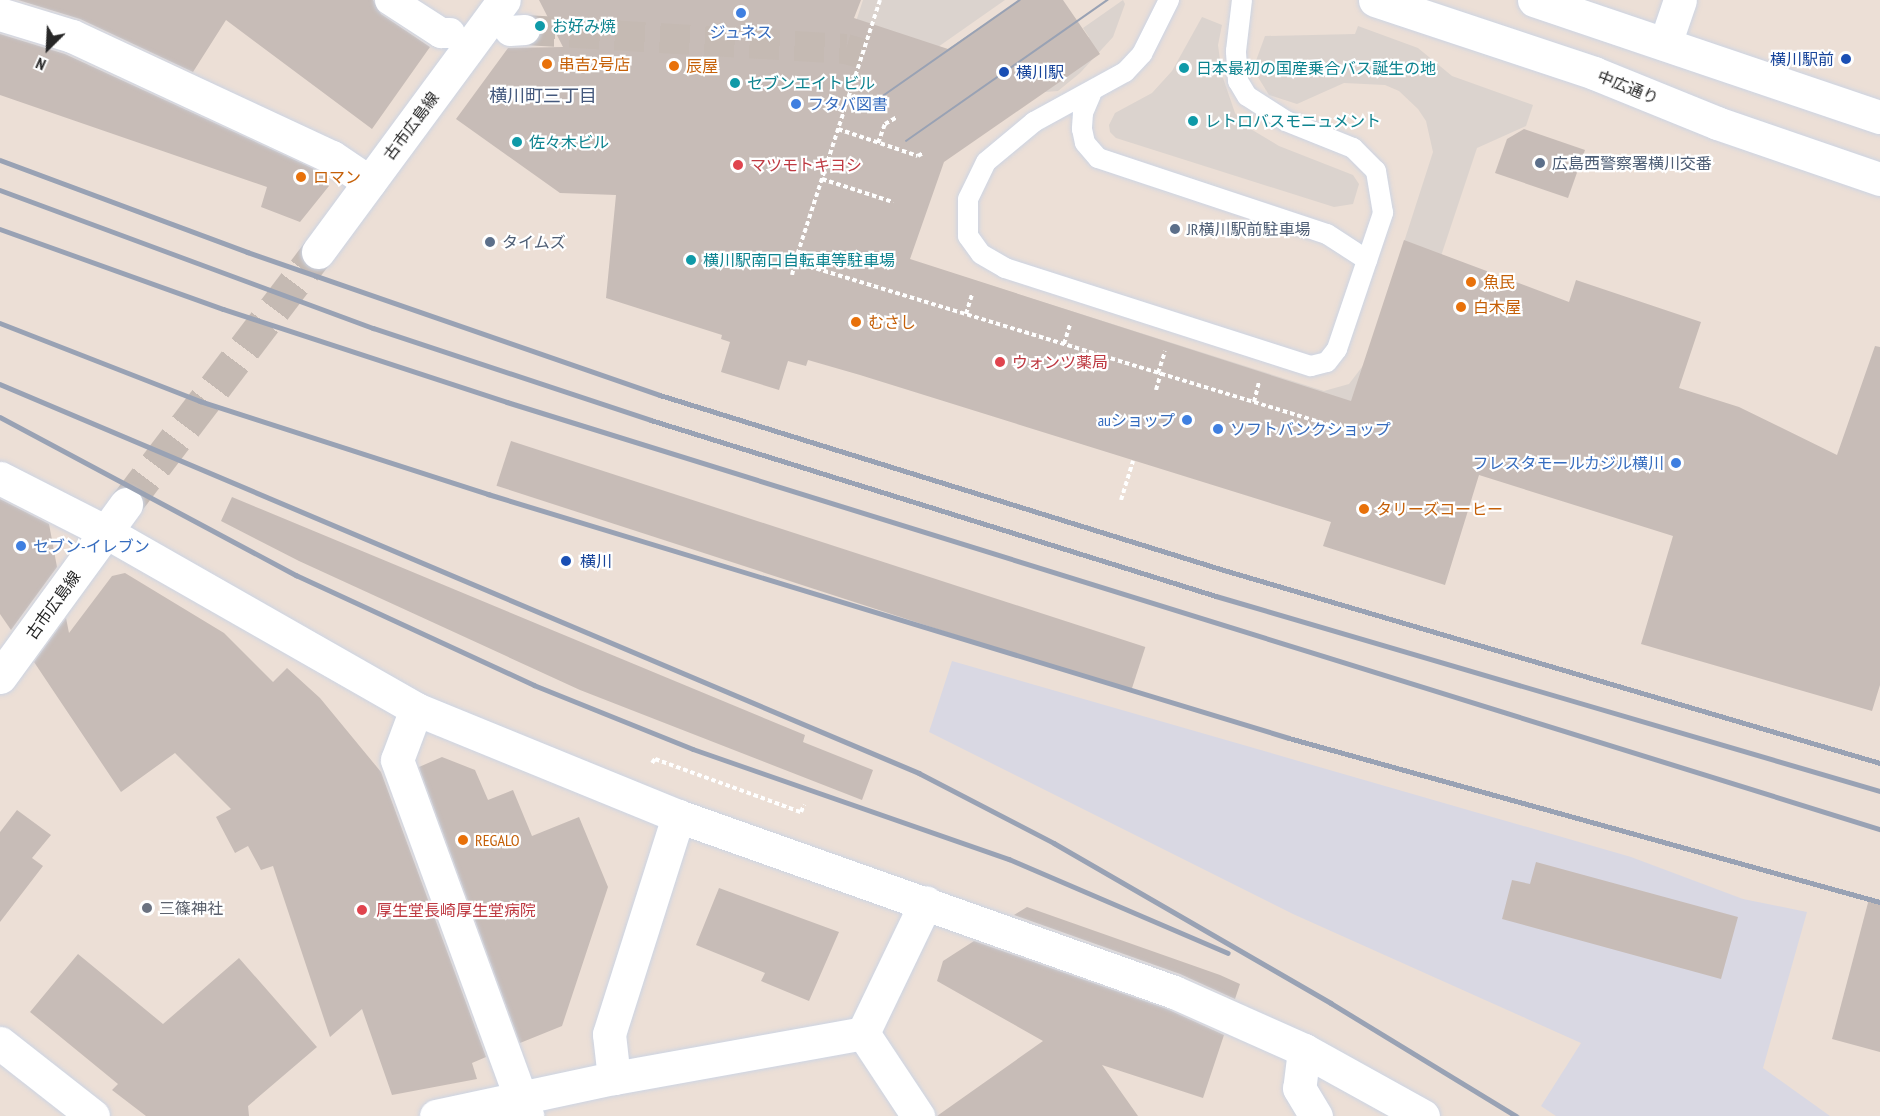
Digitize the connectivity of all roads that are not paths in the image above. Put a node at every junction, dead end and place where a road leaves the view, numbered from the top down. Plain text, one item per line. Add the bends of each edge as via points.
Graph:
1 (390, 0) edge
2 (1169, 0) edge
3 (1242, 0) edge
4 (1375, 0) edge
5 (1534, 0) edge
6 (1680, 0) edge
7 (0, 14) edge
8 (513, 20) edge
9 (450, 33) dead end
10 (1665, 44) junction
11 (1091, 94) junction
12 (1880, 117) edge
13 (1880, 179) edge
14 (369, 182) junction
15 (318, 252) tunnel mouth
16 (1366, 260) junction
17 (0, 478) edge
18 (126, 504) tunnel mouth
19 (106, 532) junction
20 (0, 677) edge
21 (416, 709) junction
22 (678, 816) junction
23 (926, 902) junction
24 (863, 1033) junction
25 (0, 1043) edge
26 (1304, 1050) junction
27 (614, 1078) junction
28 (525, 1107) edge
29 (93, 1116) edge
30 (436, 1116) edge
31 (918, 1116) edge
32 (1316, 1116) edge
33 (1423, 1116) edge

1 - 9 street via 441,33
2 - 11 lane via 1133,64
3 - 16 lane via 1236,51 1238,81 1246,96 1286,122 1353,148 1376,171 1383,213
4 - 13 street, 中広通り via 1594,73 1717,123
5 - 10 street
6 - 10 street
7 - 14 street via 72,36 332,157
8 - 14 street, 古市広島線
10 - 12 street
11 - 16 lane via 1083,113 1082,129 1085,143 1098,158 1327,234
11 - 16 lane via 1034,122 1005,142 975,178 966,214 969,236 981,254 1005,268 1311,366 1327,362 1337,349
14 - 15 street, 古市広島線
17 - 19 street
18 - 19 street, 古市広島線
19 - 20 street, 古市広島線
19 - 21 street
21 - 22 street
21 - 28 street via 397,760
22 - 23 street
22 - 27 street via 609,1034
23 - 24 street
23 - 26 street via 1174,992
24 - 27 street
24 - 31 street
25 - 29 street
26 - 32 street via 1299,1088
26 - 33 street
27 - 28 street
28 - 30 street

